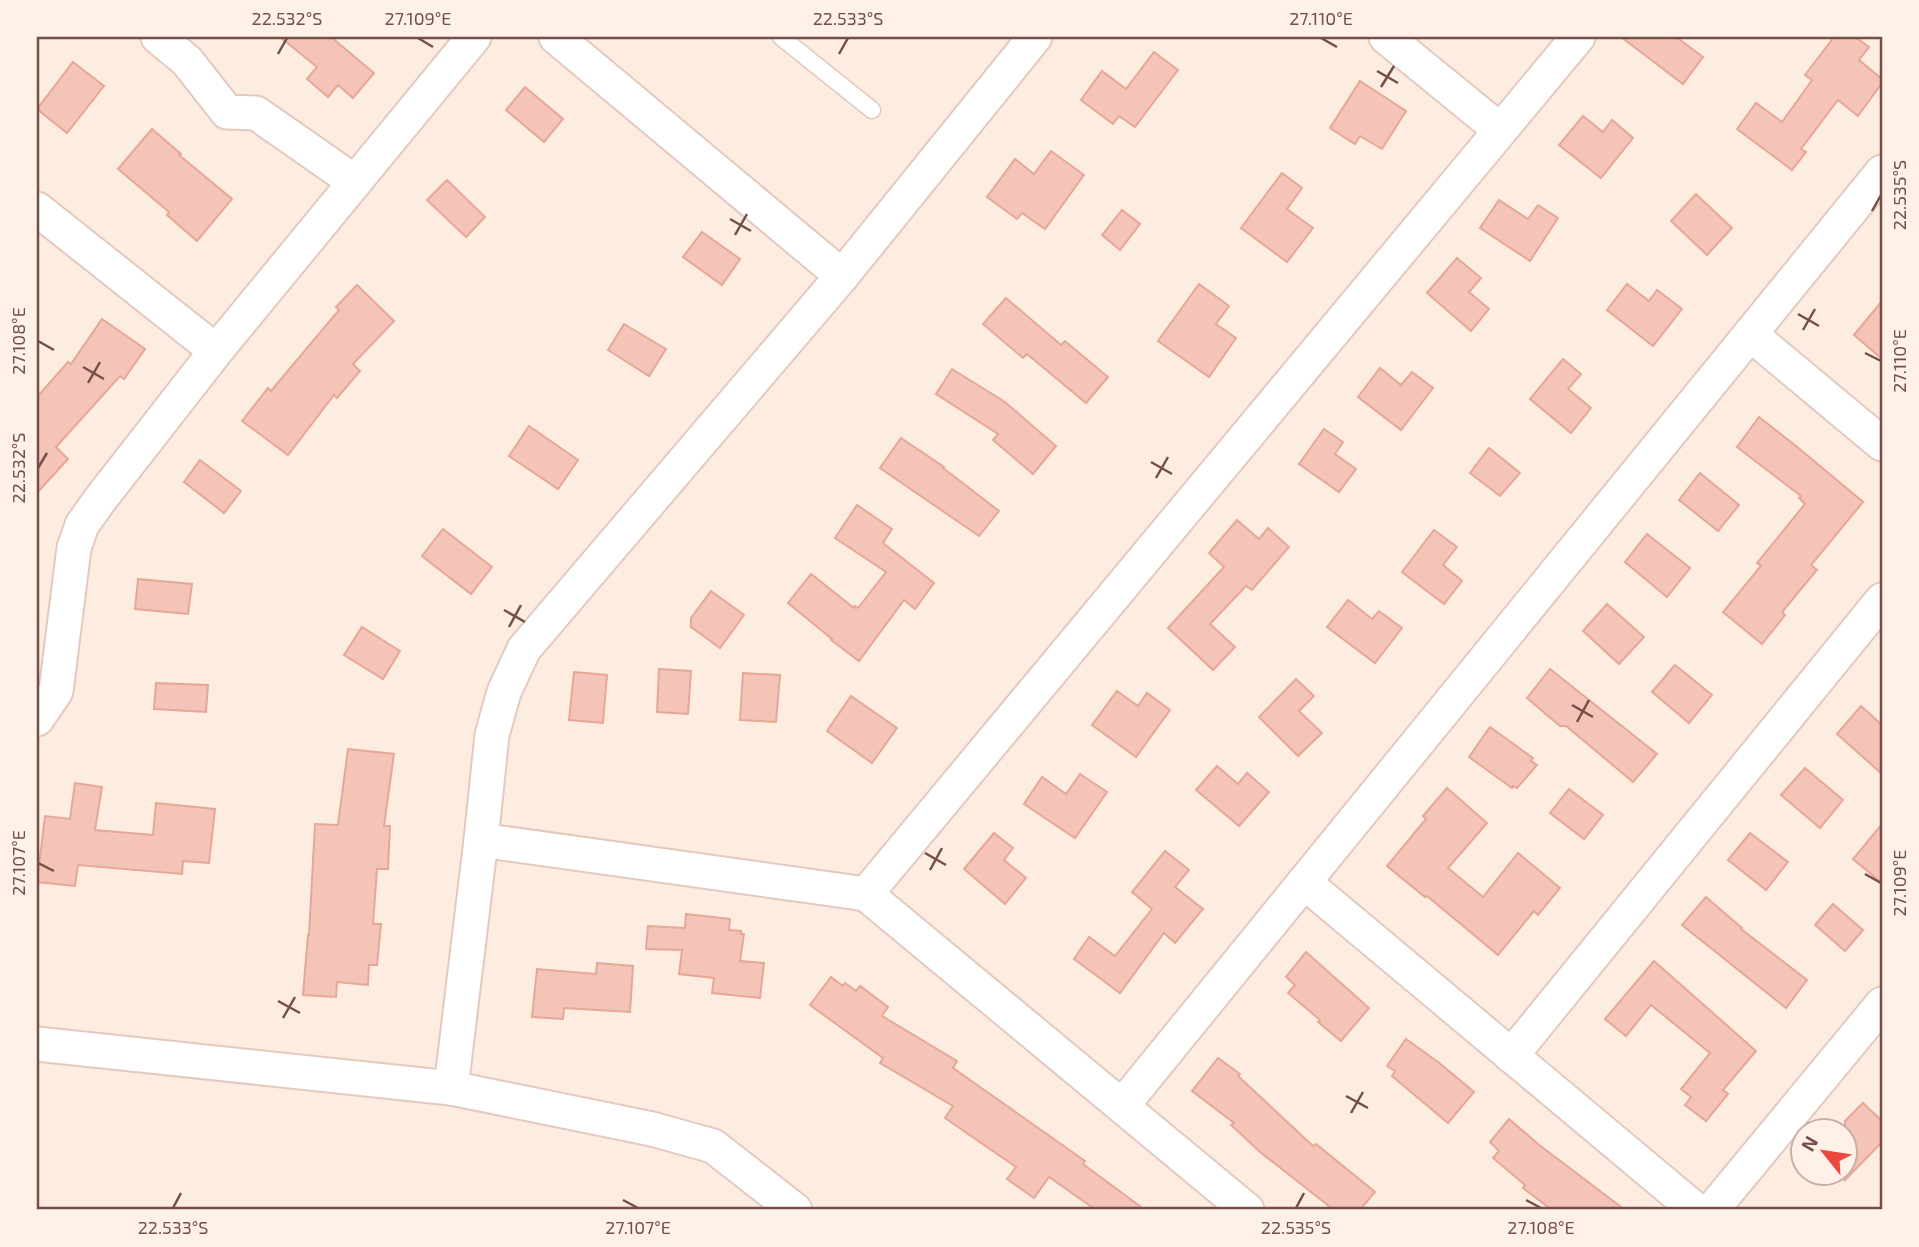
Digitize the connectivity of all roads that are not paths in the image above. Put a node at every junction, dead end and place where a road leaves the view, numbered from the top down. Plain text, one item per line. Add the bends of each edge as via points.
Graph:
1 (158, 37) edge
2 (474, 37) edge
3 (781, 37) edge
4 (1035, 37) edge
5 (1386, 37) edge
6 (1578, 37) edge
7 (564, 39) edge
8 (872, 110) dead end
9 (1500, 130) junction
10 (1882, 172) edge
11 (355, 182) junction
12 (37, 209) edge
13 (842, 276) junction
14 (1750, 334) junction
15 (216, 351) junction
16 (1882, 444) edge
17 (1882, 600) edge
18 (37, 719) edge
19 (481, 839) junction
20 (1304, 882) junction
21 (866, 894) junction
22 (1882, 1004) edge
23 (37, 1044) edge
24 (1511, 1056) junction
25 (451, 1088) junction
26 (1122, 1106) junction
27 (794, 1210) edge
28 (1247, 1210) edge
29 (1696, 1210) edge
30 (1712, 1210) edge

1 - 11 street via 187,61 227,112 256,113
2 - 11 street
3 - 8 lane
4 - 13 street
5 - 9 street
6 - 9 street
7 - 13 street
9 - 21 street
10 - 14 street
11 - 15 street
12 - 15 street
13 - 19 street via 524,649 503,692 492,735
14 - 16 street
14 - 20 street
15 - 18 street via 82,525 74,548 56,691
17 - 24 street
19 - 21 street
19 - 25 street
20 - 24 street
20 - 26 street
21 - 26 street
22 - 30 street
23 - 25 street
24 - 29 street
25 - 27 street via 713,1146
26 - 28 street

